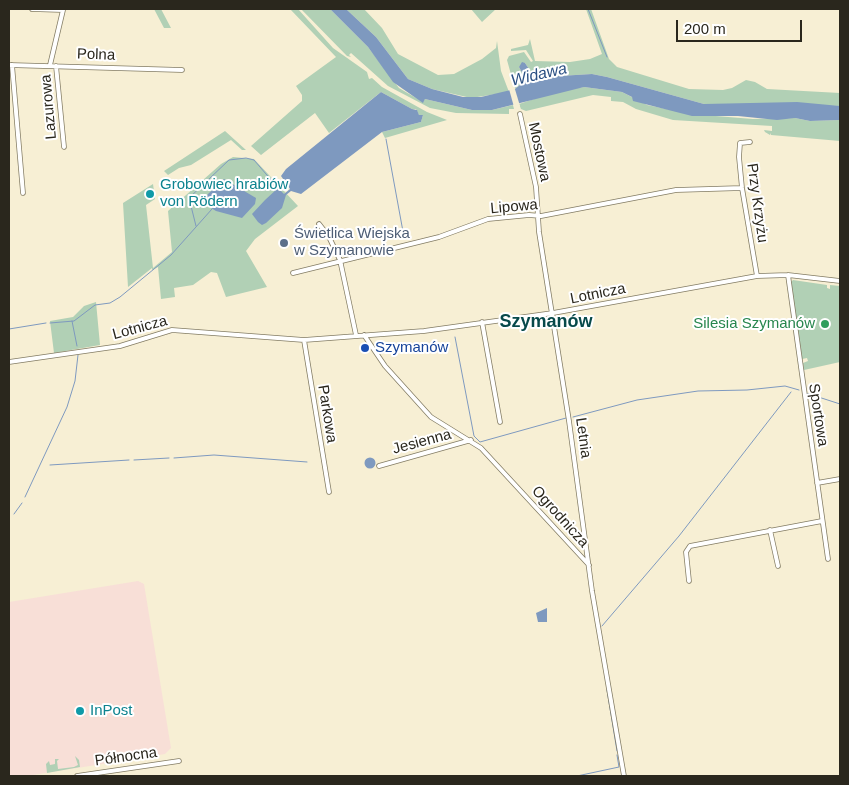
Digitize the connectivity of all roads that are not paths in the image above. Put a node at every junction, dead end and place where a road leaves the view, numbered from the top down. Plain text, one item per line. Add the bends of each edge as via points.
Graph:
1 (32, 9) edge
2 (63, 10) edge
3 (10, 65) edge
4 (50, 66) junction
5 (56, 66) junction
6 (182, 70) dead end
7 (520, 114) dead end
8 (750, 142) dead end
9 (64, 147) dead end
10 (742, 188) junction
11 (23, 193) dead end
12 (537, 216) junction
13 (319, 224) dead end
14 (340, 260) junction
15 (293, 273) dead end
16 (788, 275) junction
17 (757, 276) junction
18 (840, 281) edge
19 (553, 313) junction
20 (482, 322) junction
21 (360, 335) junction
22 (304, 340) junction
23 (9, 362) edge
24 (500, 422) dead end
25 (472, 440) junction
26 (379, 466) dead end
27 (840, 479) edge
28 (817, 483) junction
29 (329, 492) dead end
30 (822, 521) junction
31 (770, 530) junction
32 (828, 559) dead end
33 (589, 566) junction
34 (778, 566) dead end
35 (689, 581) dead end
36 (179, 761) dead end
37 (77, 776) edge
38 (624, 776) edge

1 - 2 street
2 - 4 street
3 - 4 street, Polna
3 - 11 street
4 - 5 street, Polna
5 - 6 street, Polna
5 - 9 street, Lazurowa
7 - 12 street, Mostowa via 536,187
8 - 10 street, Przy Krzyżu via 740,142
10 - 12 street, Lipowa via 676,190
10 - 17 street, Przy Krzyżu
12 - 14 street, Lipowa via 488,219 438,237
12 - 19 street, Mostowa
13 - 14 street, Ogrodnicza
14 - 15 street, Lipowa
14 - 21 street, Ogrodnicza
16 - 17 street, Lotnicza
16 - 18 street, Lotnicza
16 - 28 street, Sportowa
17 - 19 street, Lotnicza
19 - 20 street, Lotnicza
19 - 33 street, Letnia
20 - 21 street, Lotnicza via 424,331
20 - 24 street
21 - 22 street, Lotnicza
21 - 25 street, Ogrodnicza via 431,417
22 - 23 street, Lotnicza via 172,330 120,346
22 - 29 street, Parkowa
25 - 26 street, Jesienna
25 - 33 street, Ogrodnicza
27 - 28 street
28 - 30 street, Sportowa
30 - 31 street
30 - 32 street, Sportowa
31 - 34 street
31 - 35 street via 687,547
33 - 38 street, Ogrodnicza
36 - 37 street, Północna

